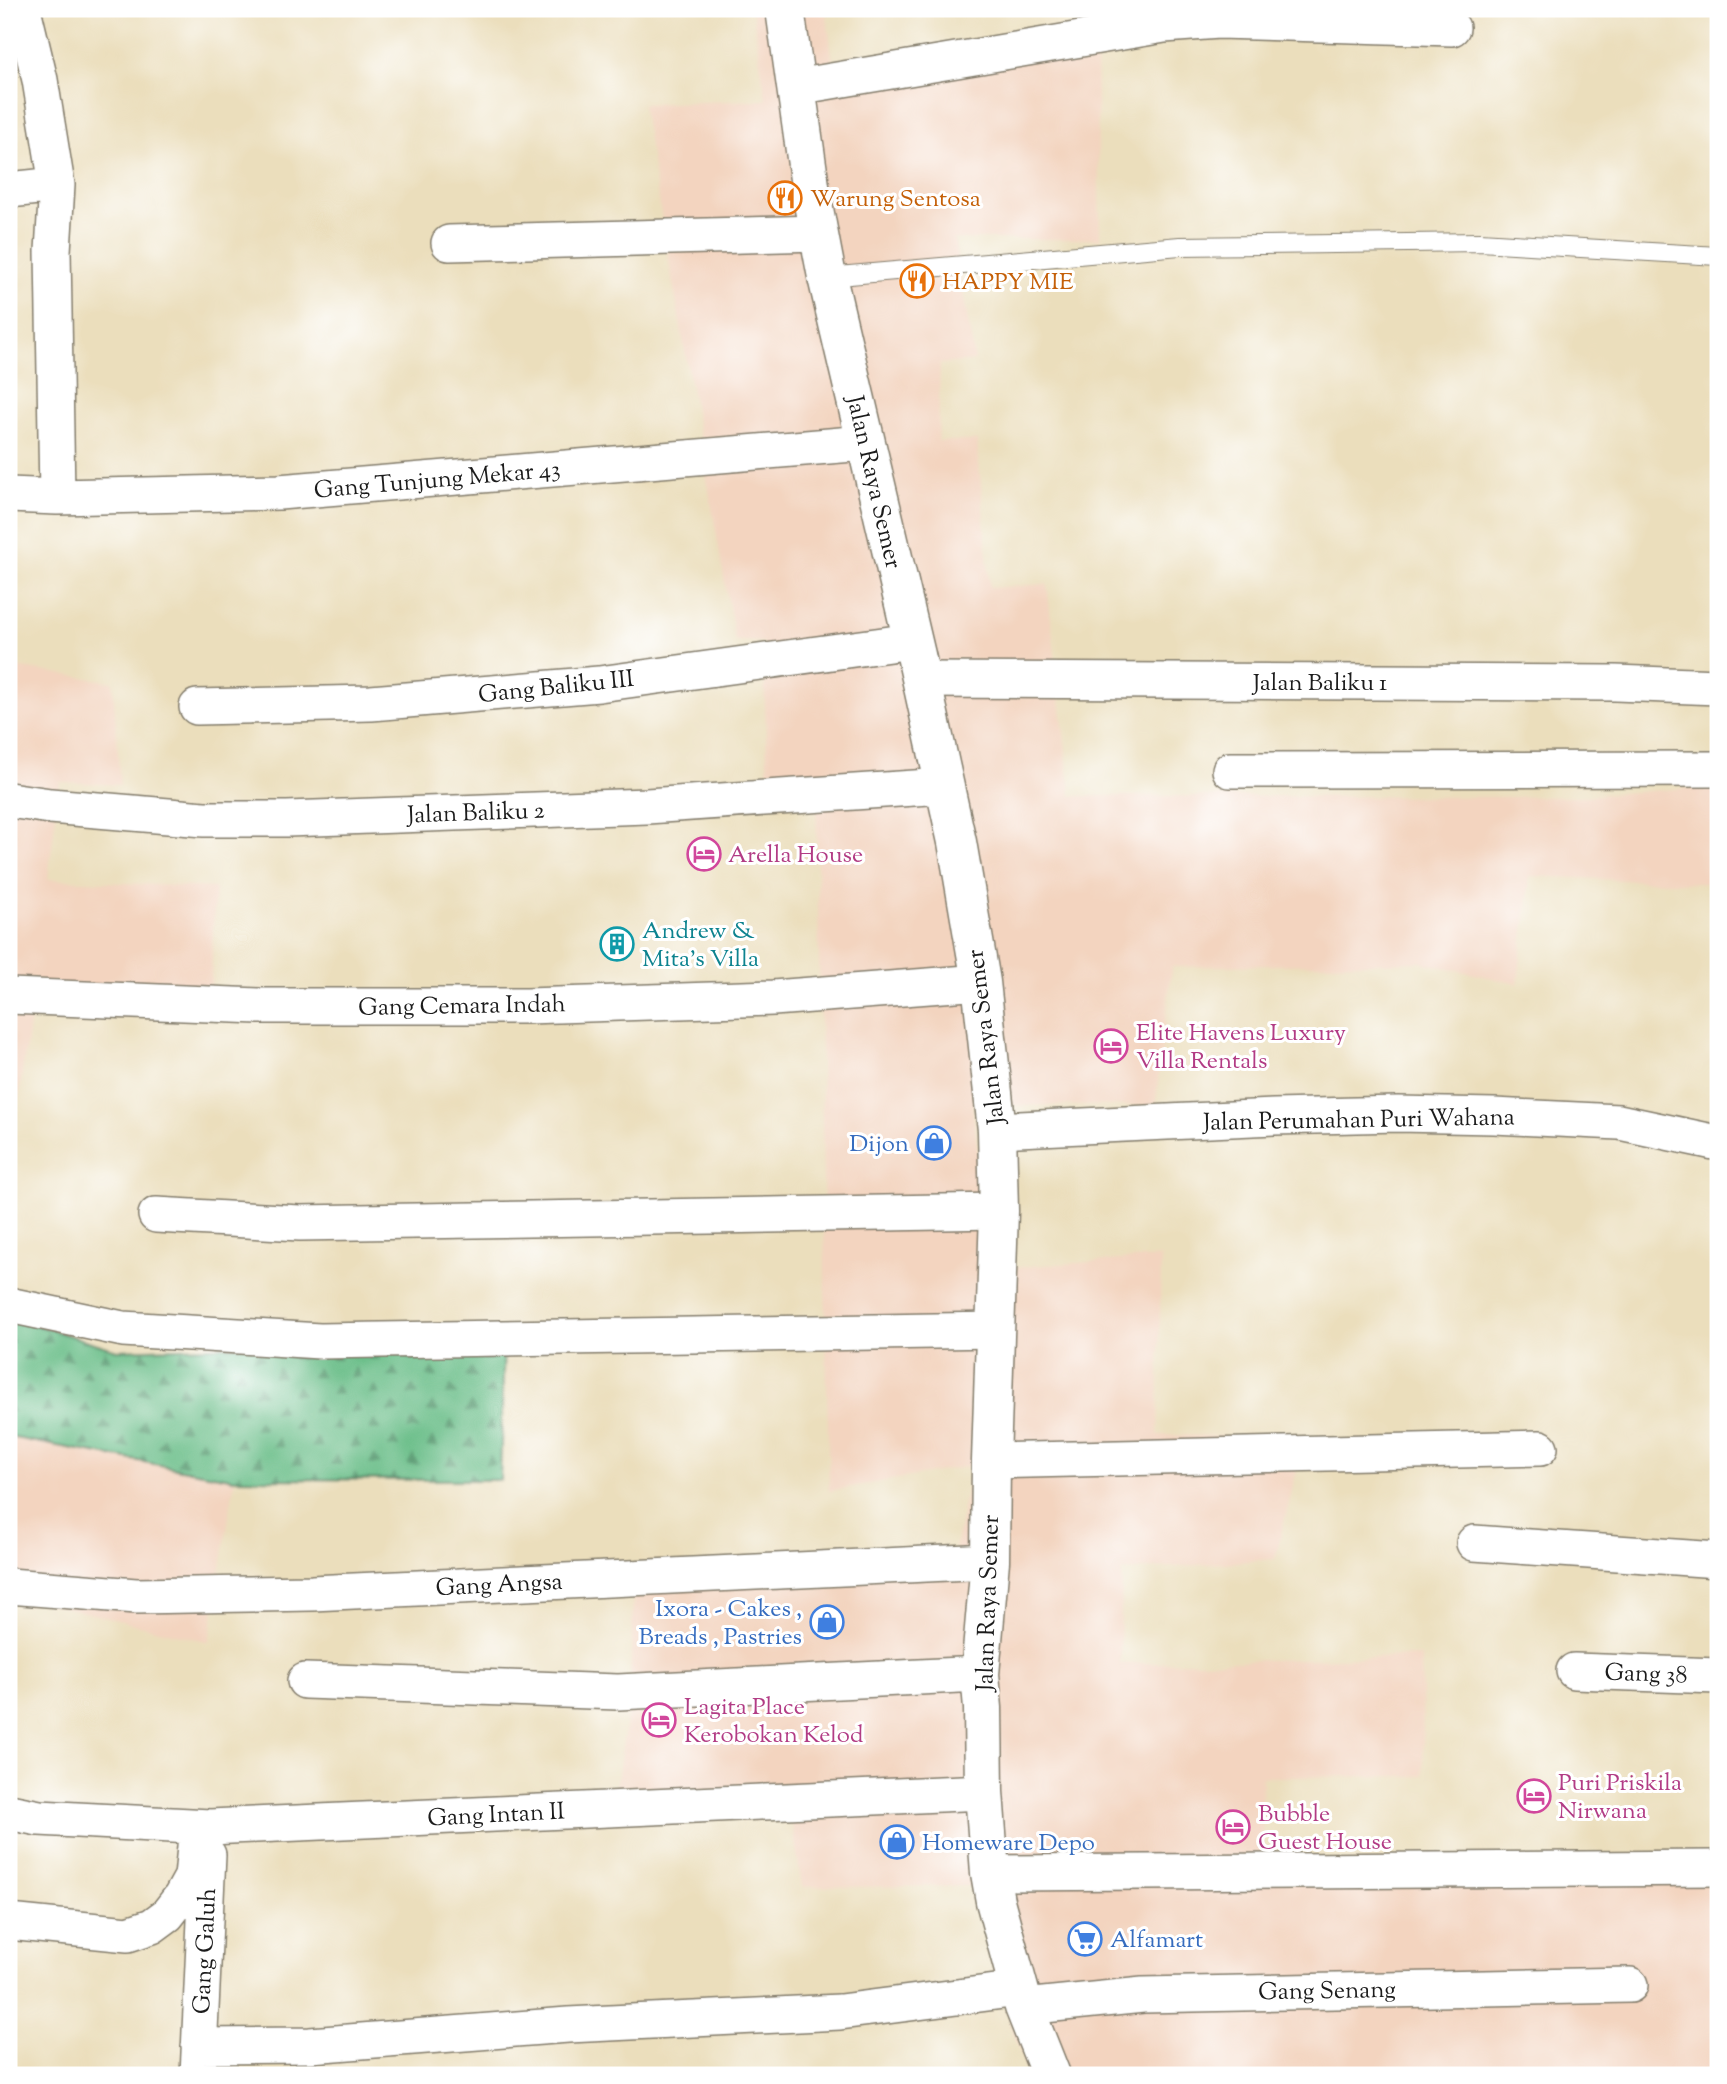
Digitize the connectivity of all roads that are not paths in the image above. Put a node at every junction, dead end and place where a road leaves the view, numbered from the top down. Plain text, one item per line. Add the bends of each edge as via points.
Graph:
1 (23, 9) edge
2 (785, 9) edge
3 (1452, 28) dead end
4 (796, 87) junction
5 (57, 185) junction
6 (9, 190) edge
7 (819, 233) junction
8 (449, 243) dead end
9 (1718, 256) edge
10 (827, 277) junction
11 (865, 443) junction
12 (9, 495) edge
13 (57, 497) junction
14 (912, 641) junction
15 (922, 680) junction
16 (1718, 687) edge
17 (197, 707) dead end
18 (1718, 769) edge
19 (1230, 770) dead end
20 (944, 786) junction
21 (9, 800) edge
22 (981, 982) junction
23 (9, 996) edge
24 (997, 1130) junction
25 (1718, 1143) edge
26 (999, 1211) junction
27 (156, 1215) dead end
28 (9, 1305) edge
29 (996, 1330) junction
30 (1540, 1448) dead end
31 (991, 1461) junction
32 (1474, 1543) dead end
33 (1718, 1560) edge
34 (990, 1561) junction
35 (9, 1586) edge
36 (1574, 1671) dead end
37 (980, 1674) junction
38 (1718, 1676) edge
39 (305, 1681) dead end
40 (984, 1792) junction
41 (9, 1812) edge
42 (204, 1827) junction
43 (1718, 1868) edge
44 (989, 1873) junction
45 (9, 1922) edge
46 (1630, 1985) dead end
47 (1022, 1998) junction
48 (199, 2061) edge
49 (1051, 2075) edge

1 - 5 street
2 - 4 street, Jalan Raya Semer
3 - 4 street via 1219,21 1164,24
4 - 7 street, Jalan Raya Semer
5 - 6 street
5 - 13 street via 52,251
7 - 8 street
7 - 10 street, Jalan Raya Semer
9 - 10 lane via 1480,242 1180,246
10 - 11 street, Jalan Raya Semer
11 - 13 street, Gang Tunjung Mekar 43 via 279,492
11 - 14 street, Jalan Raya Semer
12 - 13 street, Gang Tunjung Mekar 43
14 - 15 street, Jalan Raya Semer
14 - 17 street, Gang Baliku III via 586,685 371,703
15 - 16 street, Jalan Baliku 1
15 - 20 street, Jalan Raya Semer
18 - 19 street
20 - 21 street, Jalan Baliku 2 via 647,806 287,819 204,819
20 - 22 street, Jalan Raya Semer
22 - 23 street, Gang Cemara Indah via 773,998 527,1006 259,1006
22 - 24 street, Jalan Raya Semer
24 - 25 street, Jalan Perumahan Puri Wahana via 1412,1114 1619,1122
24 - 26 street, Jalan Raya Semer
26 - 27 street via 300,1223
26 - 29 street, Jalan Raya Semer
28 - 29 street via 123,1329 320,1341
29 - 31 street, Jalan Raya Semer
30 - 31 street
31 - 34 street, Jalan Raya Semer
32 - 33 street
34 - 35 street, Gang Angsa via 312,1593 136,1596
34 - 37 street, Jalan Raya Semer
36 - 38 street, Gang 38
37 - 39 street via 618,1692
37 - 40 street, Jalan Raya Semer
40 - 42 street, Gang Intan II
40 - 44 street, Jalan Raya Semer
41 - 42 street, Gang Intan II via 39,1818
42 - 45 street via 192,1877 167,1915 152,1926 128,1934
42 - 48 street, Gang Galuh
43 - 44 street
44 - 47 street, Jalan Raya Semer
46 - 47 street, Gang Senang
47 - 48 street, Gang Senang via 568,2025 310,2045
47 - 49 street, Jalan Raya Semer

